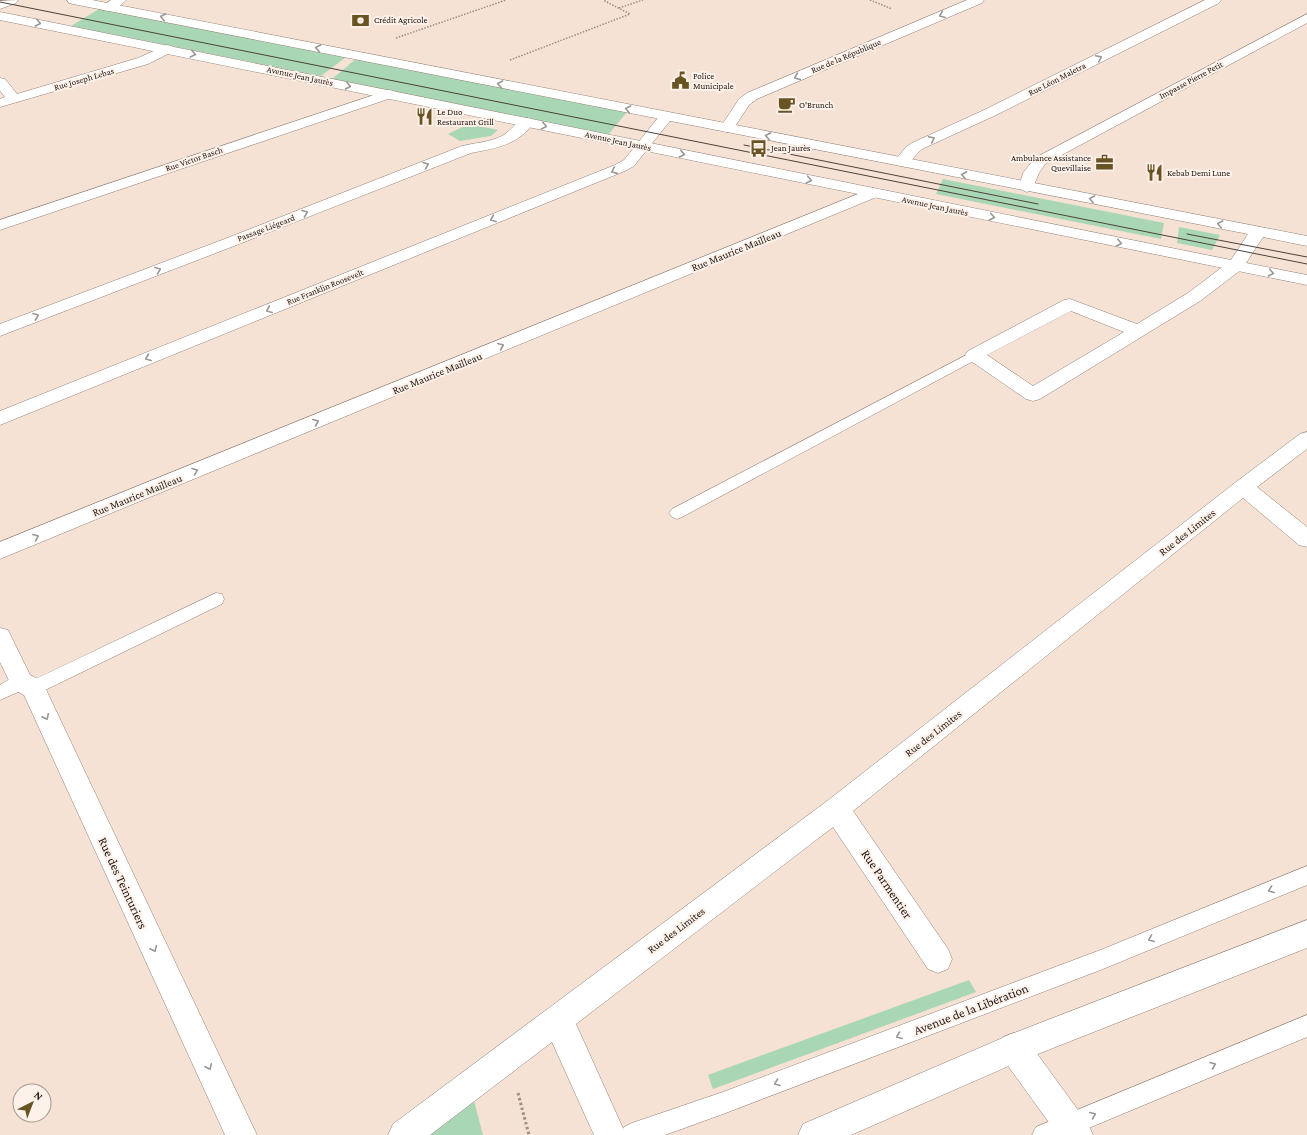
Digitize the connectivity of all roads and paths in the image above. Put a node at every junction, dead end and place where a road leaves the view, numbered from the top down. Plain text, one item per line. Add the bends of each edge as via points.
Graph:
1 (12, 0) edge
2 (73, 0) edge
3 (120, 0) edge
4 (506, 0) edge
5 (603, 0) edge
6 (643, 0) edge
7 (978, 0) edge
8 (1215, 0) edge
9 (0, 5) edge
10 (107, 7) junction
11 (619, 8) junction
12 (0, 16) edge
13 (1307, 18) edge
14 (394, 38) dead end
15 (167, 49) junction
16 (508, 60) dead end
17 (0, 82) edge
18 (389, 94) junction
19 (14, 99) junction
20 (0, 103) edge
21 (666, 117) junction
22 (526, 122) junction
23 (727, 128) junction
24 (644, 147) junction
25 (902, 162) junction
26 (1027, 187) junction
27 (873, 193) junction
28 (0, 225) edge
29 (1258, 232) junction
30 (1307, 241) edge
31 (1235, 266) junction
32 (1307, 280) edge
33 (0, 330) edge
34 (1138, 331) junction
35 (974, 355) junction
36 (0, 418) edge
37 (1307, 439) edge
38 (1243, 487) junction
39 (677, 513) dead end
40 (1307, 539) edge
41 (0, 551) edge
42 (216, 599) dead end
43 (0, 636) edge
44 (18, 688) edge
45 (836, 809) junction
46 (1307, 875) edge
47 (1307, 934) edge
48 (938, 959) dead end
49 (555, 1021) junction
50 (1307, 1026) edge
51 (1014, 1048) junction
52 (506, 1058) junction
53 (1064, 1131) edge
54 (241, 1135) edge
55 (404, 1135) edge
56 (529, 1135) edge
57 (610, 1135) edge
58 (632, 1135) edge
59 (814, 1135) edge

1 - 9 street
2 - 10 street
3 - 10 street
4 - 14 path
5 - 11 path
6 - 11 path
7 -> 23 street, Rue de la République via 752,96 744,102
25 -> 8 street, Rue Léon Maletra via 917,146 988,114
21 -> 10 street
11 - 16 path via 630,14
12 -> 15 street, Avenue Jean Jaurès
13 - 26 street, Impasse Pierre Petit via 1040,161 1031,173
15 -> 18 street, Avenue Jean Jaurès
15 - 19 street, Rue Joseph Lebas via 143,61
17 - 19 street
18 - 22 street, Avenue Jean Jaurès
18 - 28 street, Rue Victor Basch
19 - 20 street, Rue Joseph Lebas
21 - 23 street
21 - 24 street, Rue Franklin Roosevelt
22 -> 24 street, Avenue Jean Jaurès
33 -> 22 street, Passage Liégeard via 467,149 501,143 511,138
25 -> 23 street
24 -> 27 street, Avenue Jean Jaurès
24 -> 36 street, Rue Franklin Roosevelt via 630,163 608,174
26 -> 25 street
29 -> 26 street
27 -> 31 street, Avenue Jean Jaurès
41 -> 27 street, Rue Maurice Mailleau
29 - 30 street
29 - 31 street
31 -> 32 street, Avenue Jean Jaurès
31 - 34 street via 1194,297
34 - 35 street via 1070,304
34 - 35 street via 1033,395
35 - 39 lane
37 - 38 street, Rue des Limites
38 - 40 street
38 - 45 street, Rue des Limites
42 - 44 lane
43 - 44 street, Rue des Teinturiers
44 -> 54 street, Rue des Teinturiers
45 - 48 street, Rue Parmentier
45 - 49 street, Rue des Limites
46 -> 58 lane, Avenue de la Libération via 1103,959
47 - 51 street
49 - 52 street, Rue des Limites
49 - 57 street via 565,1034
53 -> 50 lane
51 - 53 street
51 - 59 street
52 - 55 street, Rue des Limites
52 - 56 path

